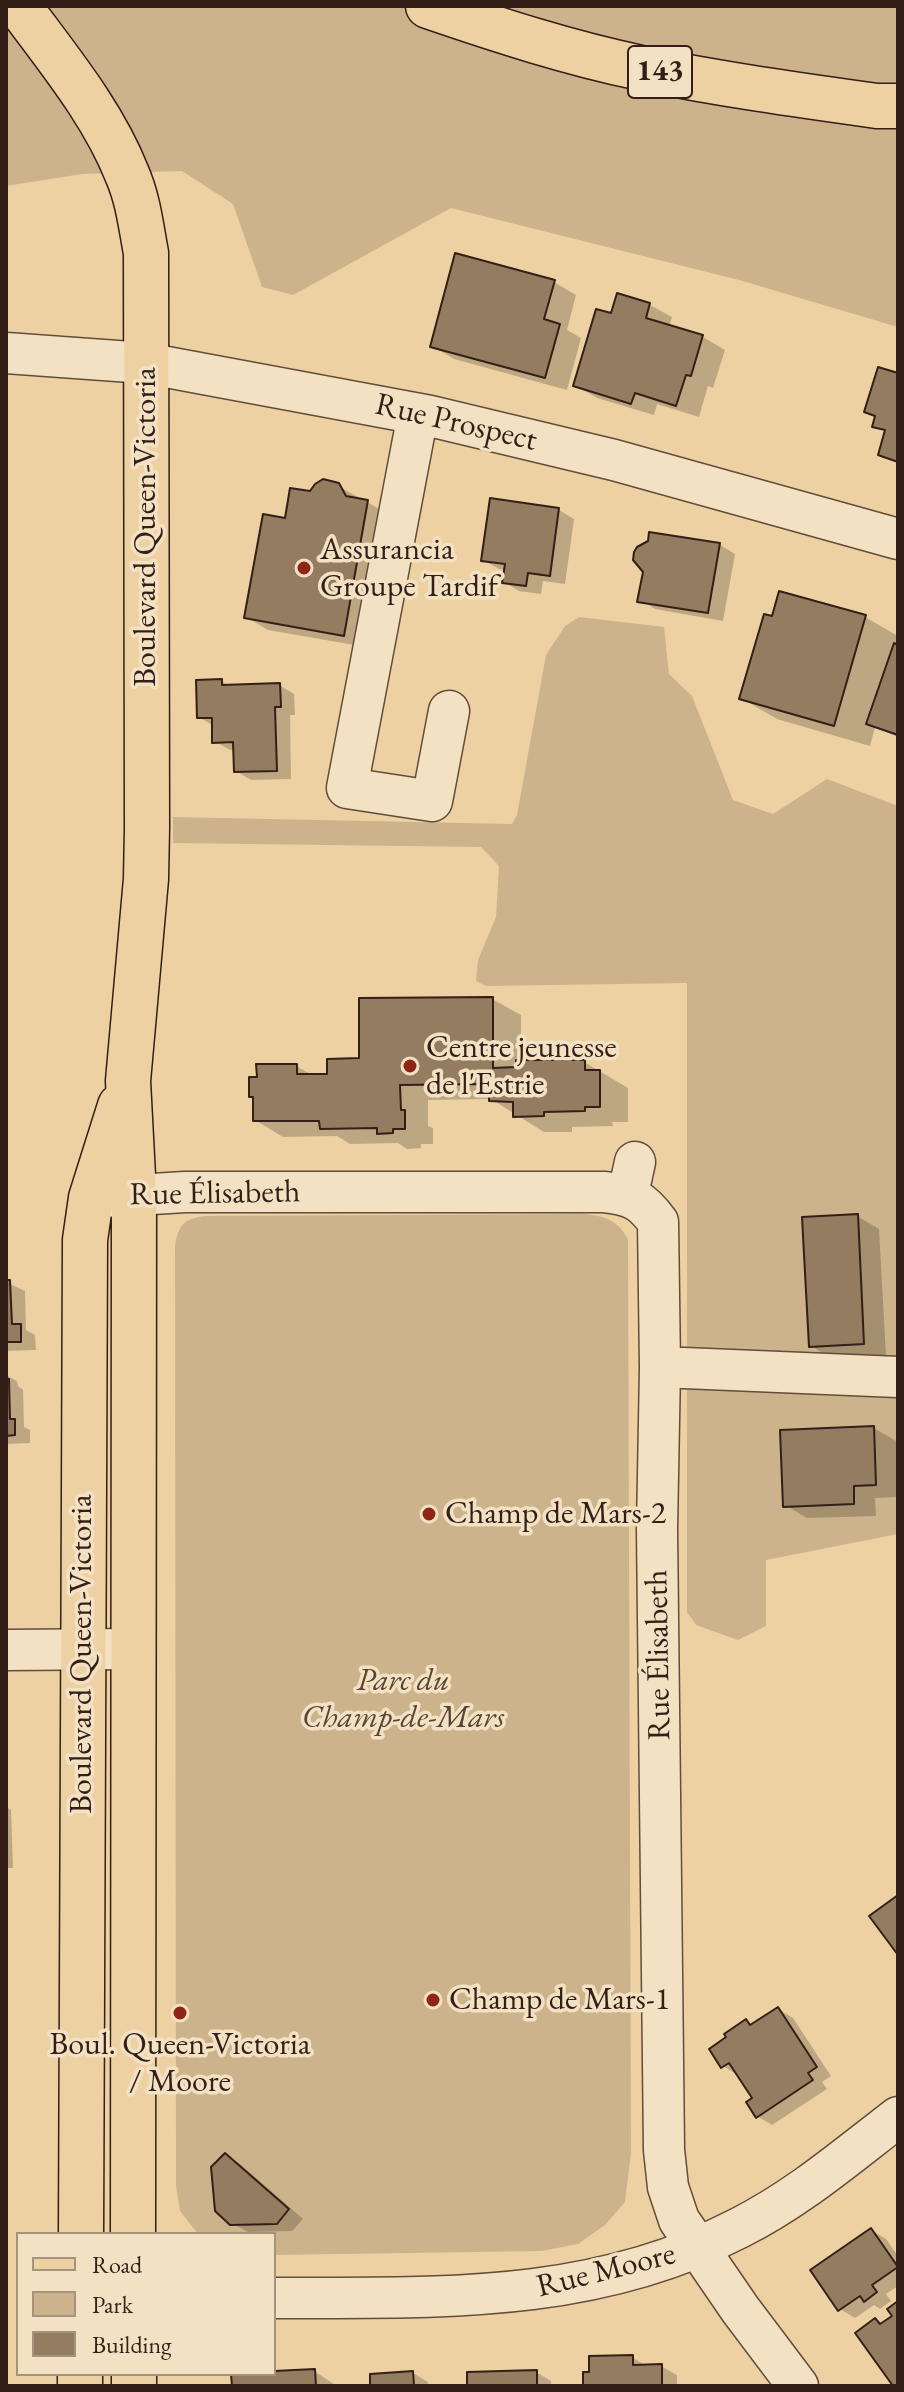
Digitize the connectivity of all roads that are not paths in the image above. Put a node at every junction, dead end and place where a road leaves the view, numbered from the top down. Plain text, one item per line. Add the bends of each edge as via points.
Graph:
1 (19, 6) edge
2 (428, 6) edge
3 (898, 106) edge
4 (6, 353) edge
5 (145, 363) junction
6 (418, 414) junction
7 (898, 539) edge
8 (449, 711) dead end
9 (128, 1081) junction
10 (134, 1195) junction
11 (91, 1198) junction
12 (660, 1367) junction
13 (898, 1377) edge
14 (132, 1649) junction
15 (6, 1650) edge
16 (82, 1650) junction
17 (898, 2117) edge
18 (139, 2223) edge
19 (81, 2232) edge
20 (696, 2248) junction
21 (276, 2276) edge
22 (276, 2298) edge
23 (340, 2298) junction
24 (798, 2386) edge

1 - 5 main road, Boulevard Queen-Victoria via 85,99 127,173 146,253
2 - 3 main road, 143 via 638,68 747,88
4 - 5 street, Rue Prospect
5 - 6 street, Rue Prospect
5 - 9 main road, Boulevard Queen-Victoria via 147,853
6 - 7 street, Rue Prospect via 614,460
6 - 8 street via 347,788 432,801
9 - 10 main road, Boulevard Queen-Victoria
9 - 11 main road, Boulevard Queen-Victoria
10 - 11 street, Rue Élisabeth
10 - 12 street, Rue Élisabeth via 573,1192 632,1178 658,1222
10 - 14 main road, Boulevard Queen-Victoria
11 - 16 main road, Boulevard Queen-Victoria via 85,1240
12 - 13 street
12 - 20 street, Rue Élisabeth via 664,2150 668,2187
14 - 16 street
14 - 18 main road, Boulevard Queen-Victoria
15 - 16 street
16 - 19 main road, Boulevard Queen-Victoria
17 - 20 street, Rue Moore via 808,2188
20 - 23 street, Rue Moore via 637,2268 518,2293
20 - 24 street, Rue Élisabeth
21 - 23 street via 303,2278
22 - 23 street, Rue Moore

